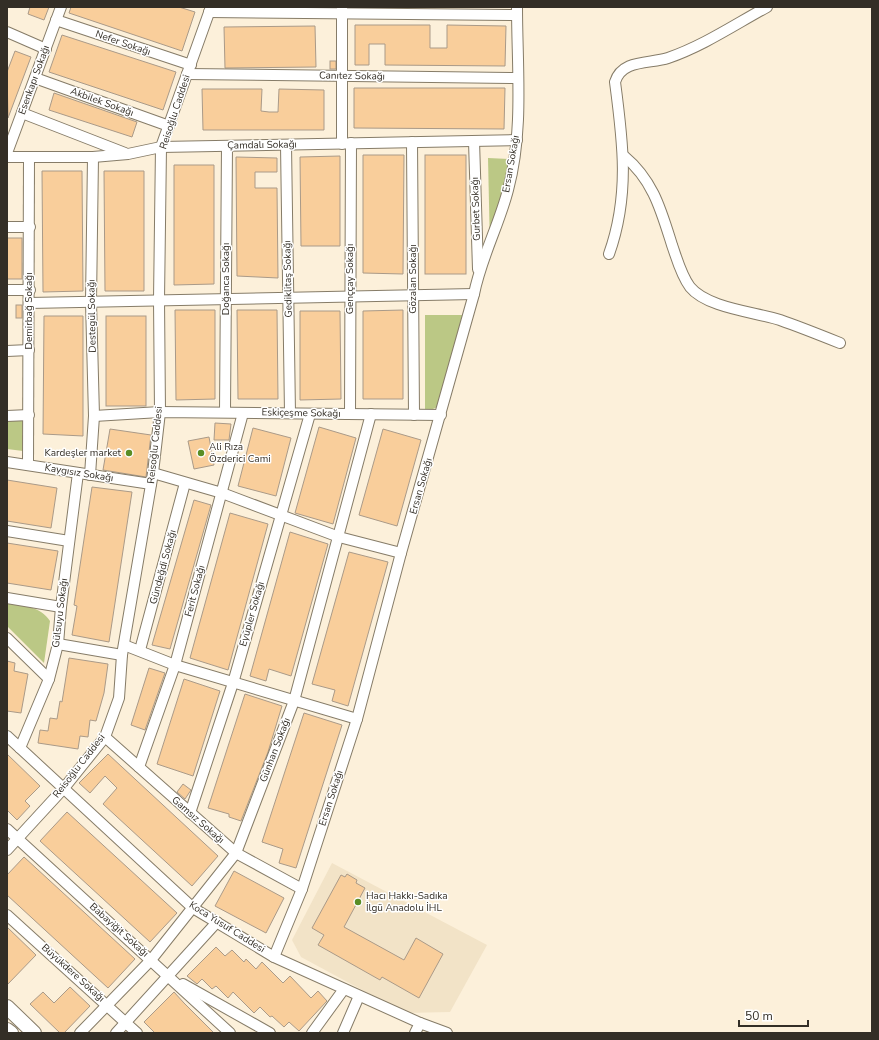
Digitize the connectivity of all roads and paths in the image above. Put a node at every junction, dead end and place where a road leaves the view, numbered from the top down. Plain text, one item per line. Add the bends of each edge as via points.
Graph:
1 (61, 7) edge
2 (766, 7) edge
3 (210, 10) edge
4 (342, 10) edge
5 (517, 11) edge
6 (56, 20) junction
7 (7, 32) edge
8 (46, 49) junction
9 (189, 70) junction
10 (342, 76) junction
11 (35, 78) junction
12 (517, 78) junction
13 (22, 114) junction
14 (169, 126) junction
15 (517, 140) junction
16 (474, 141) junction
17 (412, 142) junction
18 (346, 143) junction
19 (286, 145) junction
20 (227, 146) junction
21 (161, 147) junction
22 (7, 153) edge
23 (128, 154) junction
24 (624, 156) junction
25 (7, 157) edge
26 (29, 157) junction
27 (93, 157) junction
28 (7, 227) edge
29 (30, 227) junction
30 (609, 254) dead end
31 (478, 276) junction
32 (7, 290) edge
33 (30, 290) junction
34 (474, 294) junction
35 (414, 296) junction
36 (350, 297) junction
37 (288, 298) junction
38 (225, 299) junction
39 (159, 300) junction
40 (91, 302) junction
41 (30, 303) junction
42 (840, 343) dead end
43 (29, 350) junction
44 (7, 351) edge
45 (160, 412) junction
46 (225, 412) junction
47 (243, 413) junction
48 (290, 413) junction
49 (310, 414) junction
50 (350, 414) junction
51 (372, 414) junction
52 (29, 415) junction
53 (414, 415) junction
54 (441, 415) junction
55 (7, 416) edge
56 (94, 416) junction
57 (7, 462) edge
58 (28, 465) junction
59 (78, 473) junction
60 (152, 474) junction
61 (90, 475) junction
62 (185, 483) junction
63 (151, 484) junction
64 (222, 493) junction
65 (280, 515) junction
66 (7, 531) edge
67 (339, 537) junction
68 (69, 541) junction
69 (401, 553) junction
70 (7, 598) edge
71 (61, 607) junction
72 (7, 638) edge
73 (58, 644) junction
74 (123, 650) junction
75 (140, 650) junction
76 (175, 666) junction
77 (49, 680) junction
78 (233, 683) junction
79 (294, 700) junction
80 (357, 719) junction
81 (7, 736) edge
82 (105, 737) junction
83 (20, 748) junction
84 (139, 767) junction
85 (64, 788) junction
86 (190, 813) junction
87 (7, 829) edge
88 (17, 839) junction
89 (7, 850) edge
90 (236, 853) junction
91 (302, 889) junction
92 (193, 908) junction
93 (7, 915) edge
94 (217, 922) junction
95 (274, 957) junction
96 (151, 960) junction
97 (169, 976) junction
98 (344, 989) junction
99 (360, 996) junction
100 (107, 1004) junction
101 (7, 1007) edge
102 (126, 1022) junction
103 (420, 1023) junction
104 (7, 1030) edge
105 (11, 1033) edge
106 (34, 1033) edge
107 (80, 1033) edge
108 (116, 1033) edge
109 (137, 1033) edge
110 (230, 1033) edge
111 (270, 1033) edge
112 (312, 1033) edge
113 (343, 1033) edge
114 (415, 1033) edge
115 (447, 1033) edge

1 - 6 street, Esenkapı Sokağı
2 - 24 street via 703,44 666,58 624,68 620,72 615,82
3 - 4 street
3 - 9 street, Reisoğlu Caddesi
4 - 5 street
4 - 10 street, Genççay Sokağı
5 - 12 street, Ersan Sokağı
6 - 8 street, Esenkapı Sokağı
6 - 9 street, Nefer Sokağı
7 - 8 street
8 - 11 street, Esenkapı Sokağı
9 - 10 street, Canıtez Sokağı
9 - 14 street, Reisoğlu Caddesi
10 - 12 street, Canıtez Sokağı
10 - 18 street, Genççay Sokağı
11 - 13 street, Esenkapı Sokağı
11 - 14 street, Akbilek Sokağı
12 - 15 street, Ersan Sokağı
13 - 22 street, Esenkapı Sokağı
13 - 23 street
14 - 21 street, Reisoğlu Caddesi
15 - 16 street, Çamdalı Sokağı
15 - 31 street, Ersan Sokağı via 508,190
16 - 17 street, Çamdalı Sokağı
16 - 31 street, Gurbet Sokağı
17 - 18 street, Çamdalı Sokağı
17 - 35 street, Gözalan Sokağı
18 - 19 street, Çamdalı Sokağı
18 - 36 street, Genççay Sokağı
19 - 20 street, Çamdalı Sokağı
19 - 37 street, Gediklitaş Sokağı
20 - 21 street, Çamdalı Sokağı
20 - 38 street, Doğanca Sokağı
21 - 23 street, Çamdalı Sokağı
21 - 39 street, Reisoğlu Caddesi
23 - 27 street, Çamdalı Sokağı
24 - 30 street via 617,232
24 - 42 street via 648,181 668,231 678,265 690,287 703,298 780,320
25 - 26 street, Çamdalı Sokağı
26 - 27 street, Çamdalı Sokağı
26 - 29 street, Demirbağ Sokağı
27 - 40 street, Destegül Sokağı
28 - 29 street
29 - 33 street, Demirbağ Sokağı
31 - 34 street, Ersan Sokağı
32 - 33 street
33 - 41 street, Demirbağ Sokağı
34 - 35 street
34 - 54 street, Ersan Sokağı
35 - 36 street
35 - 53 street, Gözalan Sokağı
36 - 37 street
36 - 50 street, Genççay Sokağı
37 - 38 street
37 - 48 street, Gediklitaş Sokağı
38 - 39 street
38 - 46 street, Doğanca Sokağı
39 - 40 street
39 - 45 street, Reisoğlu Caddesi
40 - 41 street
40 - 56 street, Destegül Sokağı
41 - 43 street, Demirbağ Sokağı
43 - 44 street
43 - 52 street, Demirbağ Sokağı
45 - 46 street, Eskiçeşme Sokağı
45 - 56 street, Eskiçeşme Sokağı
45 - 60 street, Reisoğlu Caddesi
46 - 47 street, Eskiçeşme Sokağı
47 - 48 street, Eskiçeşme Sokağı
47 - 64 street, Ferit Sokağı
48 - 49 street, Eskiçeşme Sokağı
49 - 50 street, Eskiçeşme Sokağı
49 - 65 street, Eyüpler Sokağı
50 - 51 street, Eskiçeşme Sokağı
51 - 53 street, Eskiçeşme Sokağı
51 - 67 street, Günhan Sokağı
52 - 55 street
52 - 58 street, Demirbağ Sokağı
53 - 54 street, Eskiçeşme Sokağı
54 - 69 street, Ersan Sokağı
56 - 61 street, Destegül Sokağı
57 - 58 street, Kaygısız Sokağı
58 - 59 street, Kaygısız Sokağı
59 - 61 street, Kaygısız Sokağı
59 - 68 street, Gülsuyu Sokağı
60 - 62 street
60 - 63 street, Reisoğlu Caddesi
61 - 63 street, Kaygısız Sokağı
62 - 64 street
62 - 75 street, Gündeğdi Sokağı
63 - 74 street, Reisoğlu Caddesi
64 - 65 street
64 - 76 street, Ferit Sokağı
65 - 67 street
65 - 78 street, Eyüpler Sokağı
66 - 68 street
67 - 69 street
67 - 79 street, Günhan Sokağı
68 - 71 street, Gülsuyu Sokağı
69 - 80 street, Ersan Sokağı
70 - 71 street
71 - 73 street, Gülsuyu Sokağı
72 - 77 street
73 - 74 street
73 - 77 street, Gülsuyu Sokağı
74 - 75 street
74 - 82 street, Reisoğlu Caddesi via 119,698
75 - 76 street
76 - 78 street
76 - 84 street, Ferit Sokağı
77 - 83 street, Gülsuyu Sokağı
78 - 79 street
78 - 86 street, Eyüpler Sokağı
79 - 80 street
79 - 90 street, Günhan Sokağı
80 - 91 street, Ersan Sokağı
81 - 83 street, Koca Yusuf Caddesi
82 - 84 street, Gamsız Sokağı
82 - 85 street, Reisoğlu Caddesi
83 - 85 street, Koca Yusuf Caddesi
84 - 86 street, Gamsız Sokağı
85 - 88 street, Reisoğlu Caddesi
85 - 92 street, Koca Yusuf Caddesi
86 - 90 street, Gamsız Sokağı
87 - 88 street, Babayiğit Sokağı
88 - 89 street, Reisoğlu Caddesi
88 - 96 street, Babayiğit Sokağı
90 - 91 street, Gamsız Sokağı
90 - 92 street, Günhan Sokağı
91 - 95 street, Ersan Sokağı
92 - 94 street, Koca Yusuf Caddesi
92 - 96 street, Günhan Sokağı
93 - 100 street, Büyükdere Sokağı
94 - 95 street, Koca Yusuf Caddesi
94 - 97 street
95 - 98 street, Koca Yusuf Caddesi
96 - 97 street, Babayiğit Sokağı
96 - 100 street, Günhan Sokağı
97 - 102 street
97 - 110 street, Babayiğit Sokağı
97 - 111 street
98 - 99 street, Koca Yusuf Caddesi
98 - 112 street
99 - 103 street, Koca Yusuf Caddesi
99 - 113 street
100 - 102 street, Büyükdere Sokağı
100 - 107 street, Günhan Sokağı
101 - 106 street
102 - 108 street
102 - 109 street, Büyükdere Sokağı
103 - 114 street
103 - 115 street, Koca Yusuf Caddesi
104 - 105 street

